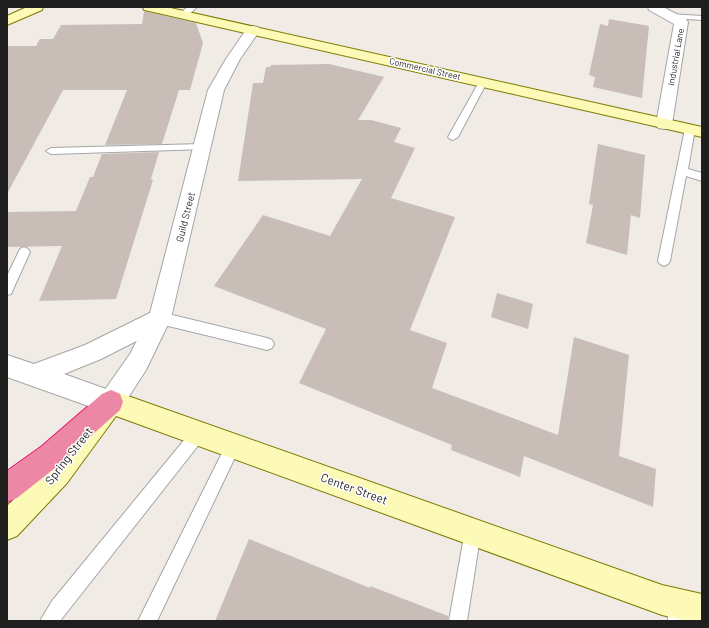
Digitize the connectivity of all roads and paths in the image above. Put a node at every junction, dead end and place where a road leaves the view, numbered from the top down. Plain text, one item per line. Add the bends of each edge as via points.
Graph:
1 (37, 7) edge
2 (149, 7) edge
3 (654, 7) edge
4 (188, 11) edge
5 (674, 16) junction
6 (702, 18) edge
7 (7, 21) edge
8 (253, 30) junction
9 (482, 82) junction
10 (664, 124) junction
11 (696, 131) edge
12 (453, 137) dead end
13 (202, 147) junction
14 (51, 151) dead end
15 (682, 171) junction
16 (702, 177) edge
17 (24, 252) dead end
18 (664, 261) dead end
19 (7, 290) edge
20 (160, 318) junction
21 (267, 344) dead end
22 (7, 366) edge
23 (34, 375) junction
24 (111, 402) junction
25 (199, 433) junction
26 (233, 446) junction
27 (7, 488) edge
28 (7, 526) edge
29 (473, 531) junction
30 (685, 611) edge
31 (49, 621) edge
32 (147, 621) edge
33 (458, 621) edge

1 - 7 main road
2 - 4 main road, Commercial Street
3 - 5 street, Industrial Lane
4 - 8 main road, Commercial Street
5 - 6 lane
5 - 10 street, Industrial Lane via 681,22 681,27
8 - 9 main road, Commercial Street
8 - 13 street, Guild Street via 216,90
9 - 10 main road, Commercial Street
9 - 12 lane
10 - 11 main road, Commercial Street
11 - 15 lane
13 - 14 lane
13 - 20 street, Guild Street
15 - 16 lane
15 - 18 lane
17 - 19 lane
20 - 21 lane
20 - 23 street via 93,352
20 - 24 street, Guild Street via 138,362
22 - 23 street, Center Street
23 - 24 street, Center Street
24 - 25 main road, Center Street
24 - 27 highway via 51,455
24 - 28 main road, Spring Street via 58,474
25 - 26 main road, Center Street
25 - 31 lane
26 - 29 main road, Center Street
26 - 32 lane
29 - 30 main road, Center Street via 662,600
29 - 33 lane

